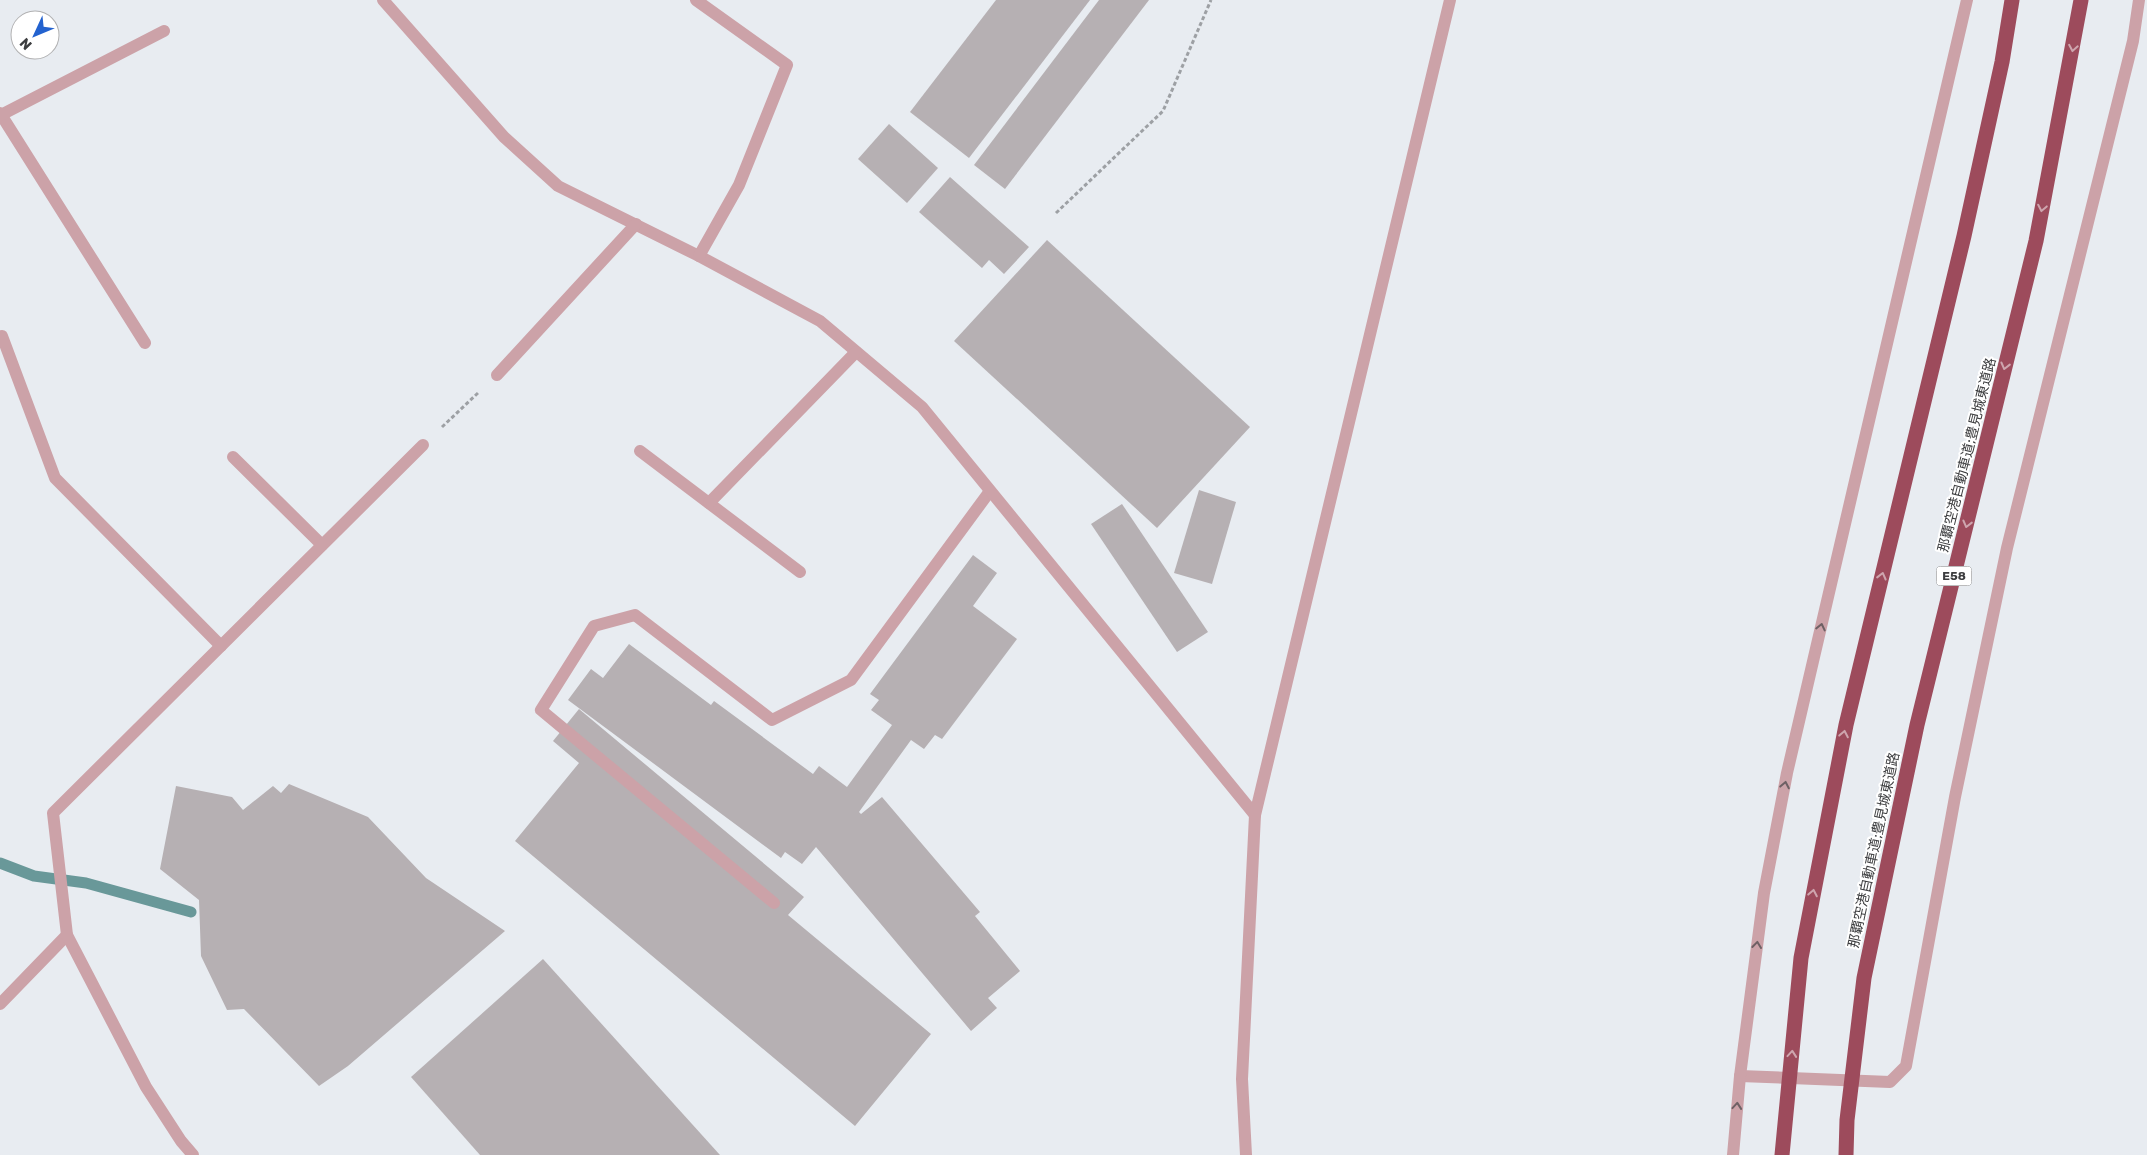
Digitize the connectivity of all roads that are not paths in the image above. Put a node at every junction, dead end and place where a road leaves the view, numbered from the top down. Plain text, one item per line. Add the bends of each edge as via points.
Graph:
1 (382, 0) edge
2 (696, 0) edge
3 (1450, 0) edge
4 (1967, 0) edge
5 (2012, 0) edge
6 (2082, 0) edge
7 (2139, 0) edge
8 (164, 31) dead end
9 (1, 114) edge
10 (636, 224) junction
11 (699, 256) junction
12 (2, 336) dead end
13 (145, 343) dead end
14 (856, 352) junction
15 (497, 375) road end
16 (423, 445) road end
17 (640, 451) dead end
18 (233, 458) dead end
19 (990, 491) junction
20 (709, 503) junction
21 (322, 545) junction
22 (800, 572) dead end
23 (221, 646) junction
24 (1255, 815) junction
25 (774, 903) dead end
26 (67, 935) junction
27 (0, 1004) edge
28 (1740, 1076) junction
29 (193, 1155) edge
30 (1246, 1155) edge
31 (1733, 1155) edge
32 (1782, 1155) edge
33 (1846, 1155) edge

1 - 10 street via 504,137 558,186
2 - 11 street via 786,65 739,185
3 - 24 street
28 -> 4 street via 1764,893 1787,773
32 -> 5 highway, bridge via 1801,958 1846,725 1964,236 2002,62
6 -> 33 highway, 那覇空港自動車道;豊見城東道路 / E58, bridge via 2036,241 1917,725 1864,978 1847,1120
7 - 28 street via 2133,40 2007,548 1955,797 1906,1066 1890,1082
8 - 9 street
9 - 13 street
10 - 11 street
10 - 15 street
11 - 14 street via 820,321
12 - 23 street via 55,478
14 - 19 street via 922,407
14 - 20 street
16 - 21 street
17 - 20 street
18 - 21 street
19 - 24 street
19 - 25 street via 851,680 772,720 634,615 594,626 541,710
20 - 22 street
21 - 23 street
23 - 26 street via 53,813
24 - 30 street via 1242,1079
26 - 27 street
26 - 29 street via 146,1087
31 -> 28 street

